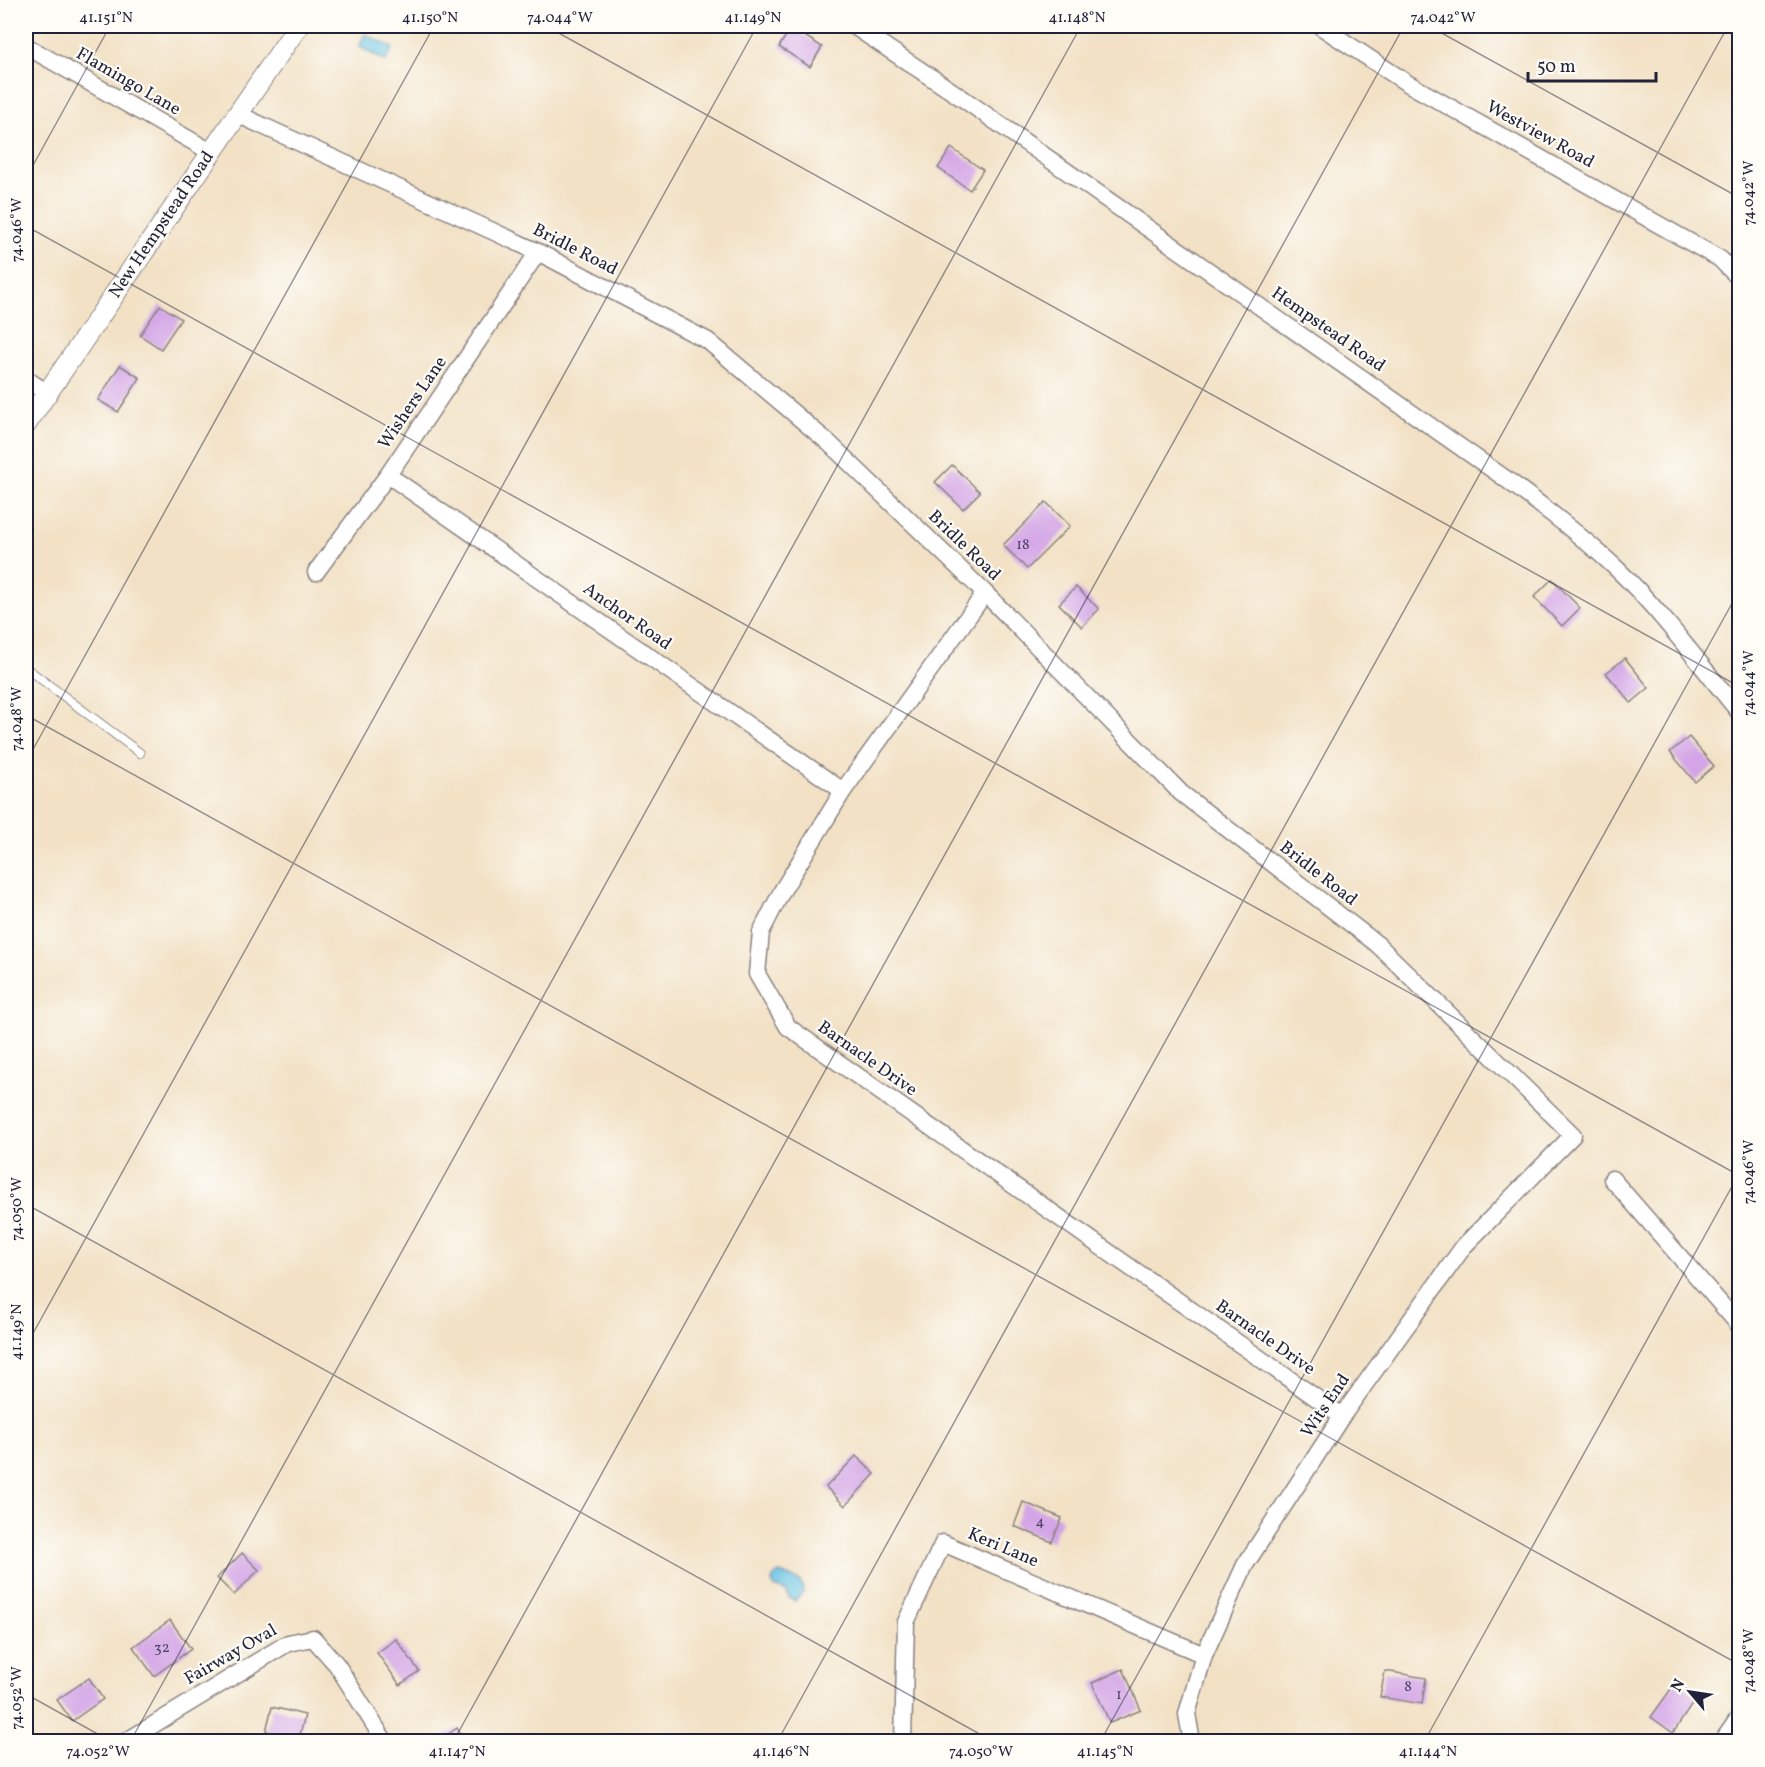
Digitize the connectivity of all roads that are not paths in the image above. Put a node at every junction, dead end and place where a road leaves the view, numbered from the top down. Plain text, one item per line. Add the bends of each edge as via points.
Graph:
1 (298, 26) edge
2 (854, 26) edge
3 (1320, 26) edge
4 (26, 46) edge
5 (237, 114) junction
6 (211, 152) junction
7 (538, 252) junction
8 (1740, 279) edge
9 (26, 379) edge
10 (47, 393) junction
11 (26, 424) edge
12 (388, 476) junction
13 (316, 572) dead end
14 (985, 592) junction
15 (26, 668) edge
16 (1740, 713) edge
17 (140, 753) dead end
18 (843, 791) junction
19 (1573, 1135) joint
20 (1611, 1179) dead end
21 (1740, 1326) edge
22 (1342, 1416) junction
23 (1204, 1655) junction
24 (1740, 1716) edge
25 (125, 1742) edge
26 (385, 1742) edge
27 (903, 1742) edge
28 (1192, 1742) edge
29 (1722, 1742) edge

1 - 5 street, New Hempstead Road
2 - 16 street, Hempstead Road via 1568,525 1618,570
3 - 8 street, Westview Road via 1407,83 1720,259
4 - 6 street, Flamingo Lane
5 - 6 street, New Hempstead Road
5 - 7 street, Bridle Road
6 - 10 street, New Hempstead Road
7 - 12 street, Wishers Lane
7 - 14 street, Bridle Road via 708,341 829,443
9 - 10 street
10 - 11 street, New Hempstead Road
12 - 13 street, Wishers Lane
12 - 18 street, Anchor Road
14 - 18 street, Barnacle Drive
14 - 19 street, Bridle Road via 1181,794 1377,944
15 - 17 lane
18 - 22 street, Barnacle Drive via 761,932 757,974 788,1027
19 - 22 street, Wits End via 1464,1246
20 - 21 street
22 - 23 street, Wits End via 1245,1565
23 - 27 street, Keri Lane via 943,1544 906,1622
23 - 28 street, Wits End via 1187,1714
24 - 29 street
25 - 26 street, Fairway Oval via 288,1642 313,1638 337,1665

